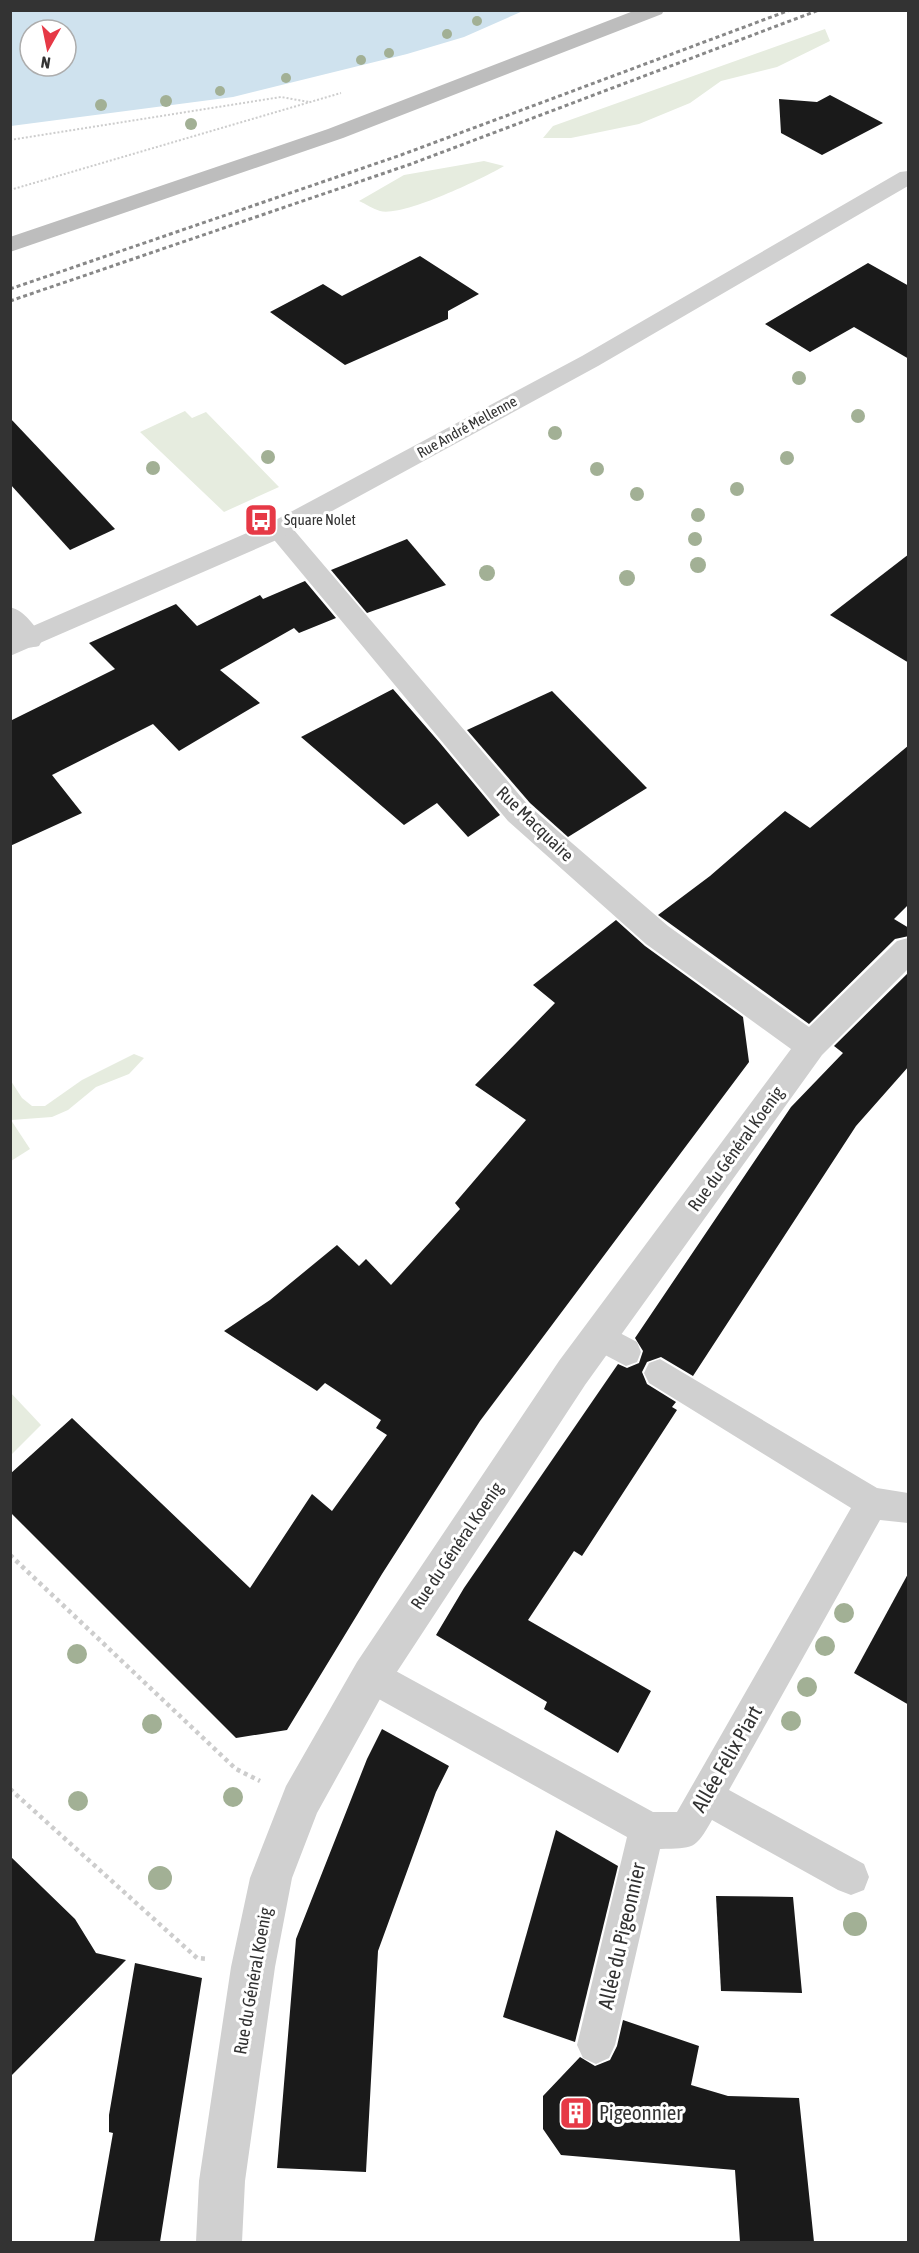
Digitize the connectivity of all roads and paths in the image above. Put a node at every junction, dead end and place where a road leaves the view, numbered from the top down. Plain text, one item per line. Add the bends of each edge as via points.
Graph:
1 (655, 10) edge
2 (344, 91) dead end
3 (310, 102) junction
4 (10, 140) edge
5 (909, 177) edge
6 (10, 190) edge
7 (10, 245) edge
8 (279, 530) junction
9 (10, 616) edge
10 (20, 643) edge
11 (909, 950) edge
12 (811, 1047) junction
13 (660, 1373) dead end
14 (872, 1503) junction
15 (909, 1508) edge
16 (10, 1555) edge
17 (370, 1676) junction
18 (10, 1789) edge
19 (706, 1797) junction
20 (301, 1801) junction
21 (647, 1828) junction
22 (851, 1877) dead end
23 (253, 1966) junction
24 (596, 2045) dead end
25 (219, 2242) edge

1 - 7 main road via 469,86 225,175
2 - 3 path
3 - 4 path via 281,98
3 - 6 path
5 - 8 street, Rue André Mellenne via 590,360
8 - 10 street, Rue André Mellenne
8 - 12 street, Rue Macquaire via 518,813 657,934
9 - 10 street
11 - 12 street, Rue du Général Koenig
12 - 17 street, Rue du Général Koenig via 613,1344
13 - 14 lane
14 - 15 lane
14 - 19 lane, Allée Félix Piart
16 - 20 path via 236,1769
17 - 20 street, Rue du Général Koenig
17 - 21 lane, Allée Félix Piart
18 - 23 path via 197,1958
19 - 21 lane, Allée Félix Piart via 687,1830
19 - 22 lane
20 - 23 street, Rue du Général Koenig via 271,1878
21 - 24 lane, Allée du Pigeonnier
23 - 25 street, Rue du Général Koenig via 222,2181

